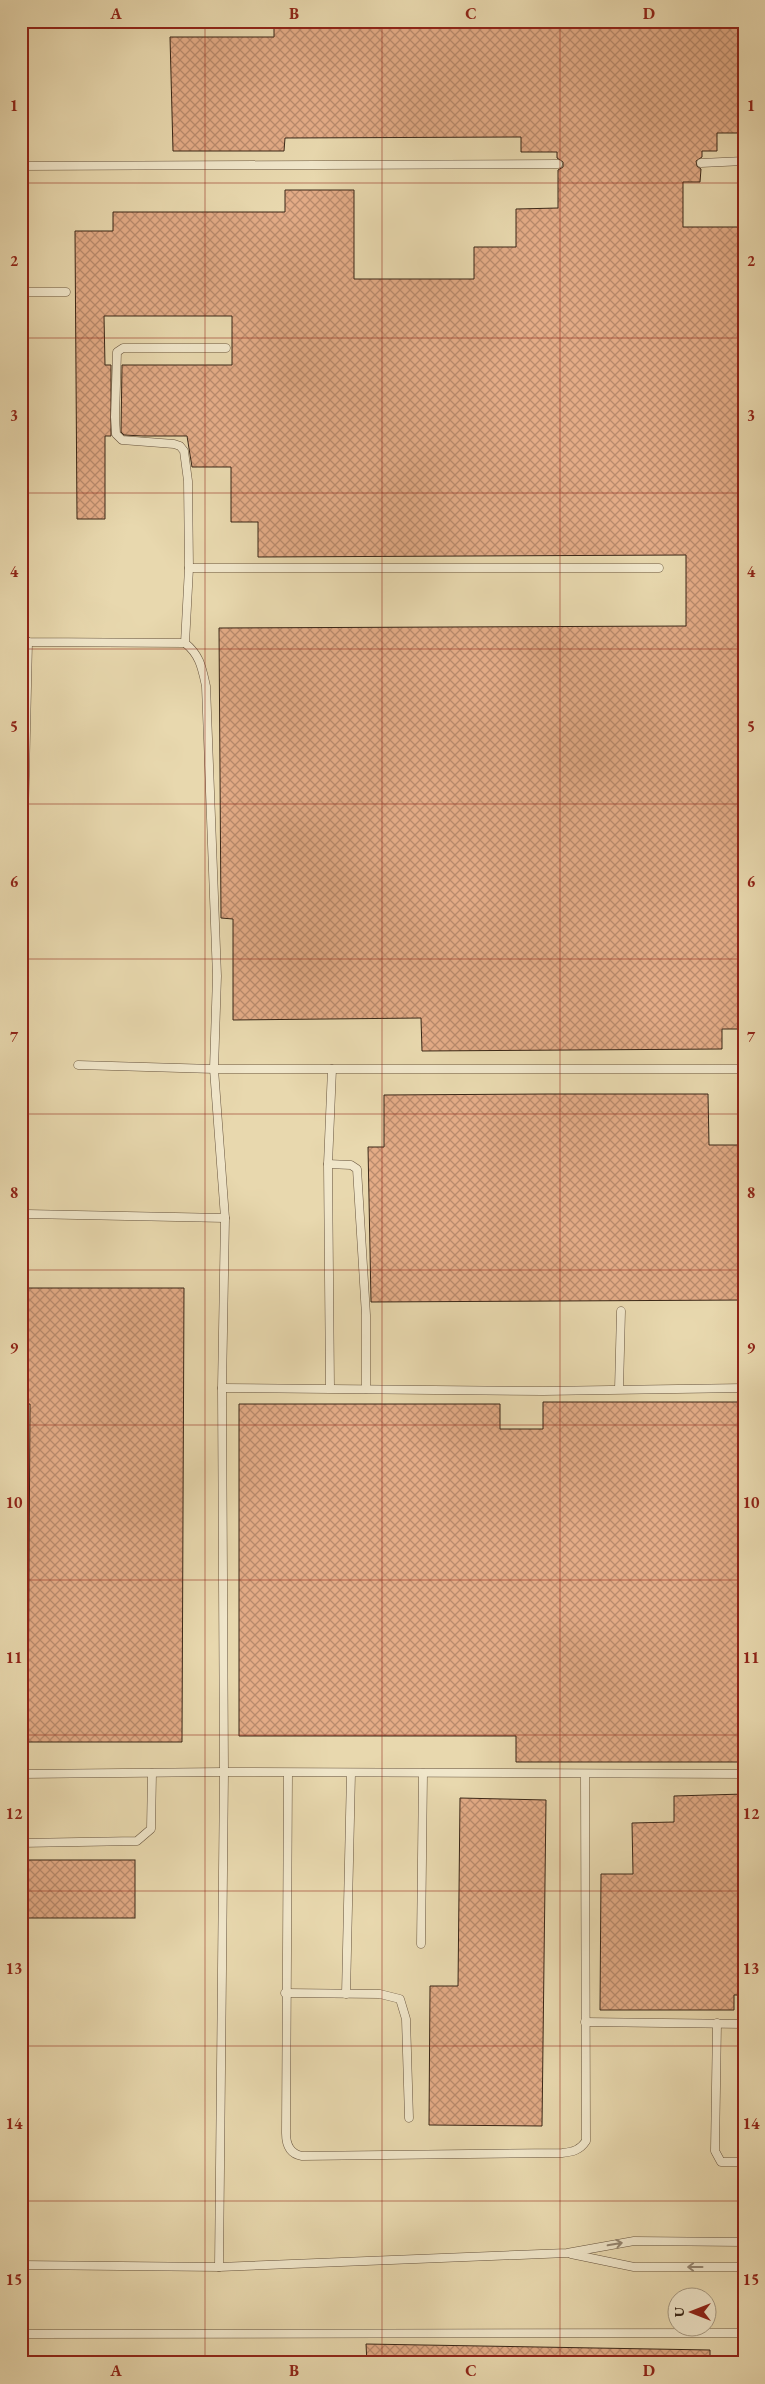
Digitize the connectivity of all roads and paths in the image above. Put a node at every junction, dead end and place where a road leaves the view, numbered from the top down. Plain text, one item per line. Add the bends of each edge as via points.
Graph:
1 (744, 161) edge
2 (701, 163) dead end
3 (558, 164) dead end
4 (21, 166) edge
5 (21, 292) edge
6 (66, 292) dead end
7 (226, 348) dead end
8 (188, 568) junction
9 (659, 568) dead end
10 (21, 636) edge
11 (28, 642) junction
12 (185, 643) junction
13 (24, 821) dead end
14 (78, 1065) dead end
15 (214, 1069) junction
16 (332, 1069) junction
17 (744, 1069) edge
18 (328, 1164) junction
19 (27, 1214) dead end
20 (225, 1218) junction
21 (621, 1312) dead end
22 (222, 1388) junction
23 (330, 1388) junction
24 (744, 1388) edge
25 (619, 1389) junction
26 (366, 1390) junction
27 (224, 1772) junction
28 (152, 1773) junction
29 (288, 1773) junction
30 (351, 1773) junction
31 (423, 1773) junction
32 (21, 1774) edge
33 (585, 1774) junction
34 (744, 1774) edge
35 (21, 1843) edge
36 (421, 1944) dead end
37 (285, 1993) junction
38 (346, 1994) junction
39 (585, 2022) junction
40 (717, 2024) junction
41 (744, 2024) edge
42 (409, 2118) dead end
43 (744, 2162) edge
44 (744, 2242) edge
45 (567, 2253) junction
46 (21, 2265) edge
47 (219, 2267) junction
48 (744, 2267) edge
49 (744, 2333) edge
50 (21, 2334) edge

1 - 2 lane
3 - 4 lane
5 - 6 lane
7 - 8 lane via 123,348 117,352 116,434 122,440 174,444 184,451 188,481
8 - 9 lane
8 - 12 lane
10 - 11 lane
11 - 12 lane
11 - 13 lane
12 - 15 lane via 201,661 206,686 217,976
14 - 15 lane
15 - 16 lane
15 - 20 lane
16 - 17 lane
16 - 18 lane
18 - 23 lane
18 - 26 lane via 351,1165 357,1169 366,1315
19 - 20 lane
20 - 22 lane
21 - 25 lane
22 - 23 lane
22 - 27 lane
23 - 26 lane
24 - 25 lane
25 - 26 lane
27 - 28 lane
27 - 29 lane
27 - 47 lane
28 - 32 lane
28 - 35 lane via 151,1829 137,1841
29 - 30 lane
29 - 37 lane
30 - 31 lane
30 - 38 lane
31 - 33 lane
31 - 36 lane
33 - 34 lane
33 - 39 lane
37 - 38 lane
37 - 39 lane via 286,2140 295,2155 302,2156 576,2151 586,2140
38 - 42 lane via 380,1994 400,1999 406,2019
39 - 40 lane
40 - 41 lane
40 - 43 lane via 715,2151 720,2162
45 -> 44 lane via 634,2241
45 - 47 lane
48 -> 45 lane via 634,2267
46 - 47 lane
49 - 50 lane

